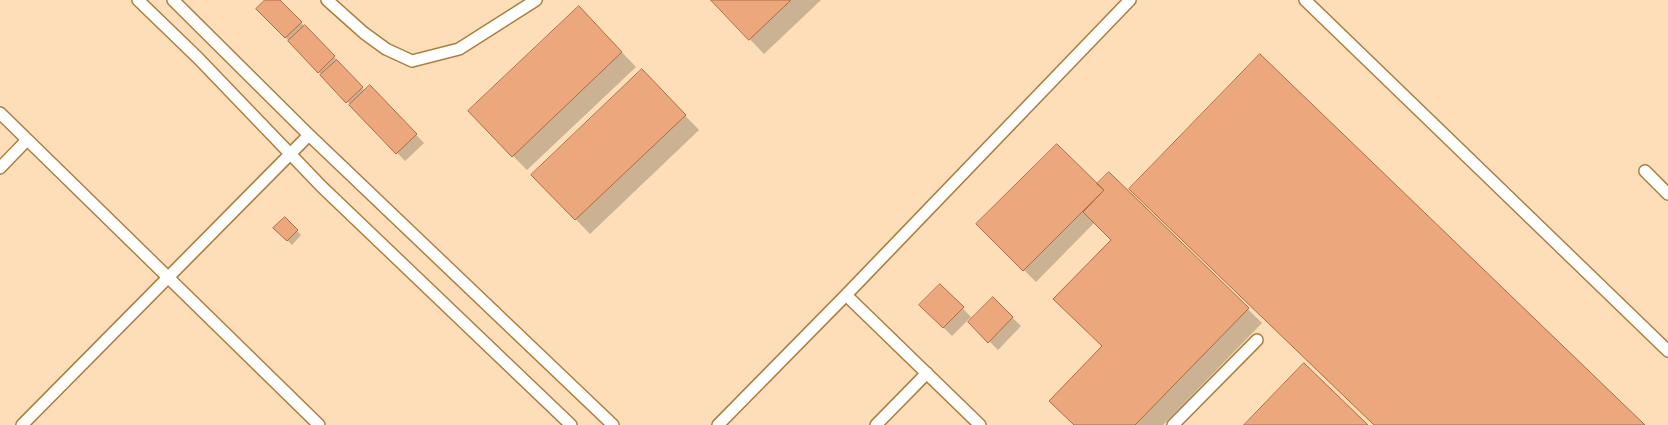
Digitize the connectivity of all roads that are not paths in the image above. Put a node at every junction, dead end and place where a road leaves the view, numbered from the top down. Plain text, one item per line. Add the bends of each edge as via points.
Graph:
1 (173, 0) edge
2 (327, 0) edge
3 (536, 0) edge
4 (1130, 0) edge
5 (1305, 0) edge
6 (140, 1) edge
7 (0, 114) edge
8 (309, 135) junction
9 (27, 140) junction
10 (290, 154) junction
11 (0, 168) edge
12 (1645, 171) dead end
13 (1668, 194) edge
14 (168, 278) junction
15 (846, 295) junction
16 (1257, 340) dead end
17 (1668, 351) edge
18 (927, 373) junction
19 (22, 425) edge
20 (319, 425) edge
21 (571, 425) edge
22 (613, 425) edge
23 (718, 425) edge
24 (876, 425) edge
25 (980, 425) edge
26 (1173, 425) edge

1 - 8 lane
2 - 3 lane via 364,34 412,61 459,49
4 - 15 lane
5 - 17 lane
6 - 10 lane
7 - 9 lane
8 - 10 lane
8 - 22 lane
9 - 11 lane
9 - 14 lane
10 - 14 lane
10 - 21 lane
12 - 13 lane
14 - 19 lane
14 - 20 lane
15 - 18 lane
15 - 23 lane
16 - 26 lane
18 - 24 lane
18 - 25 lane

